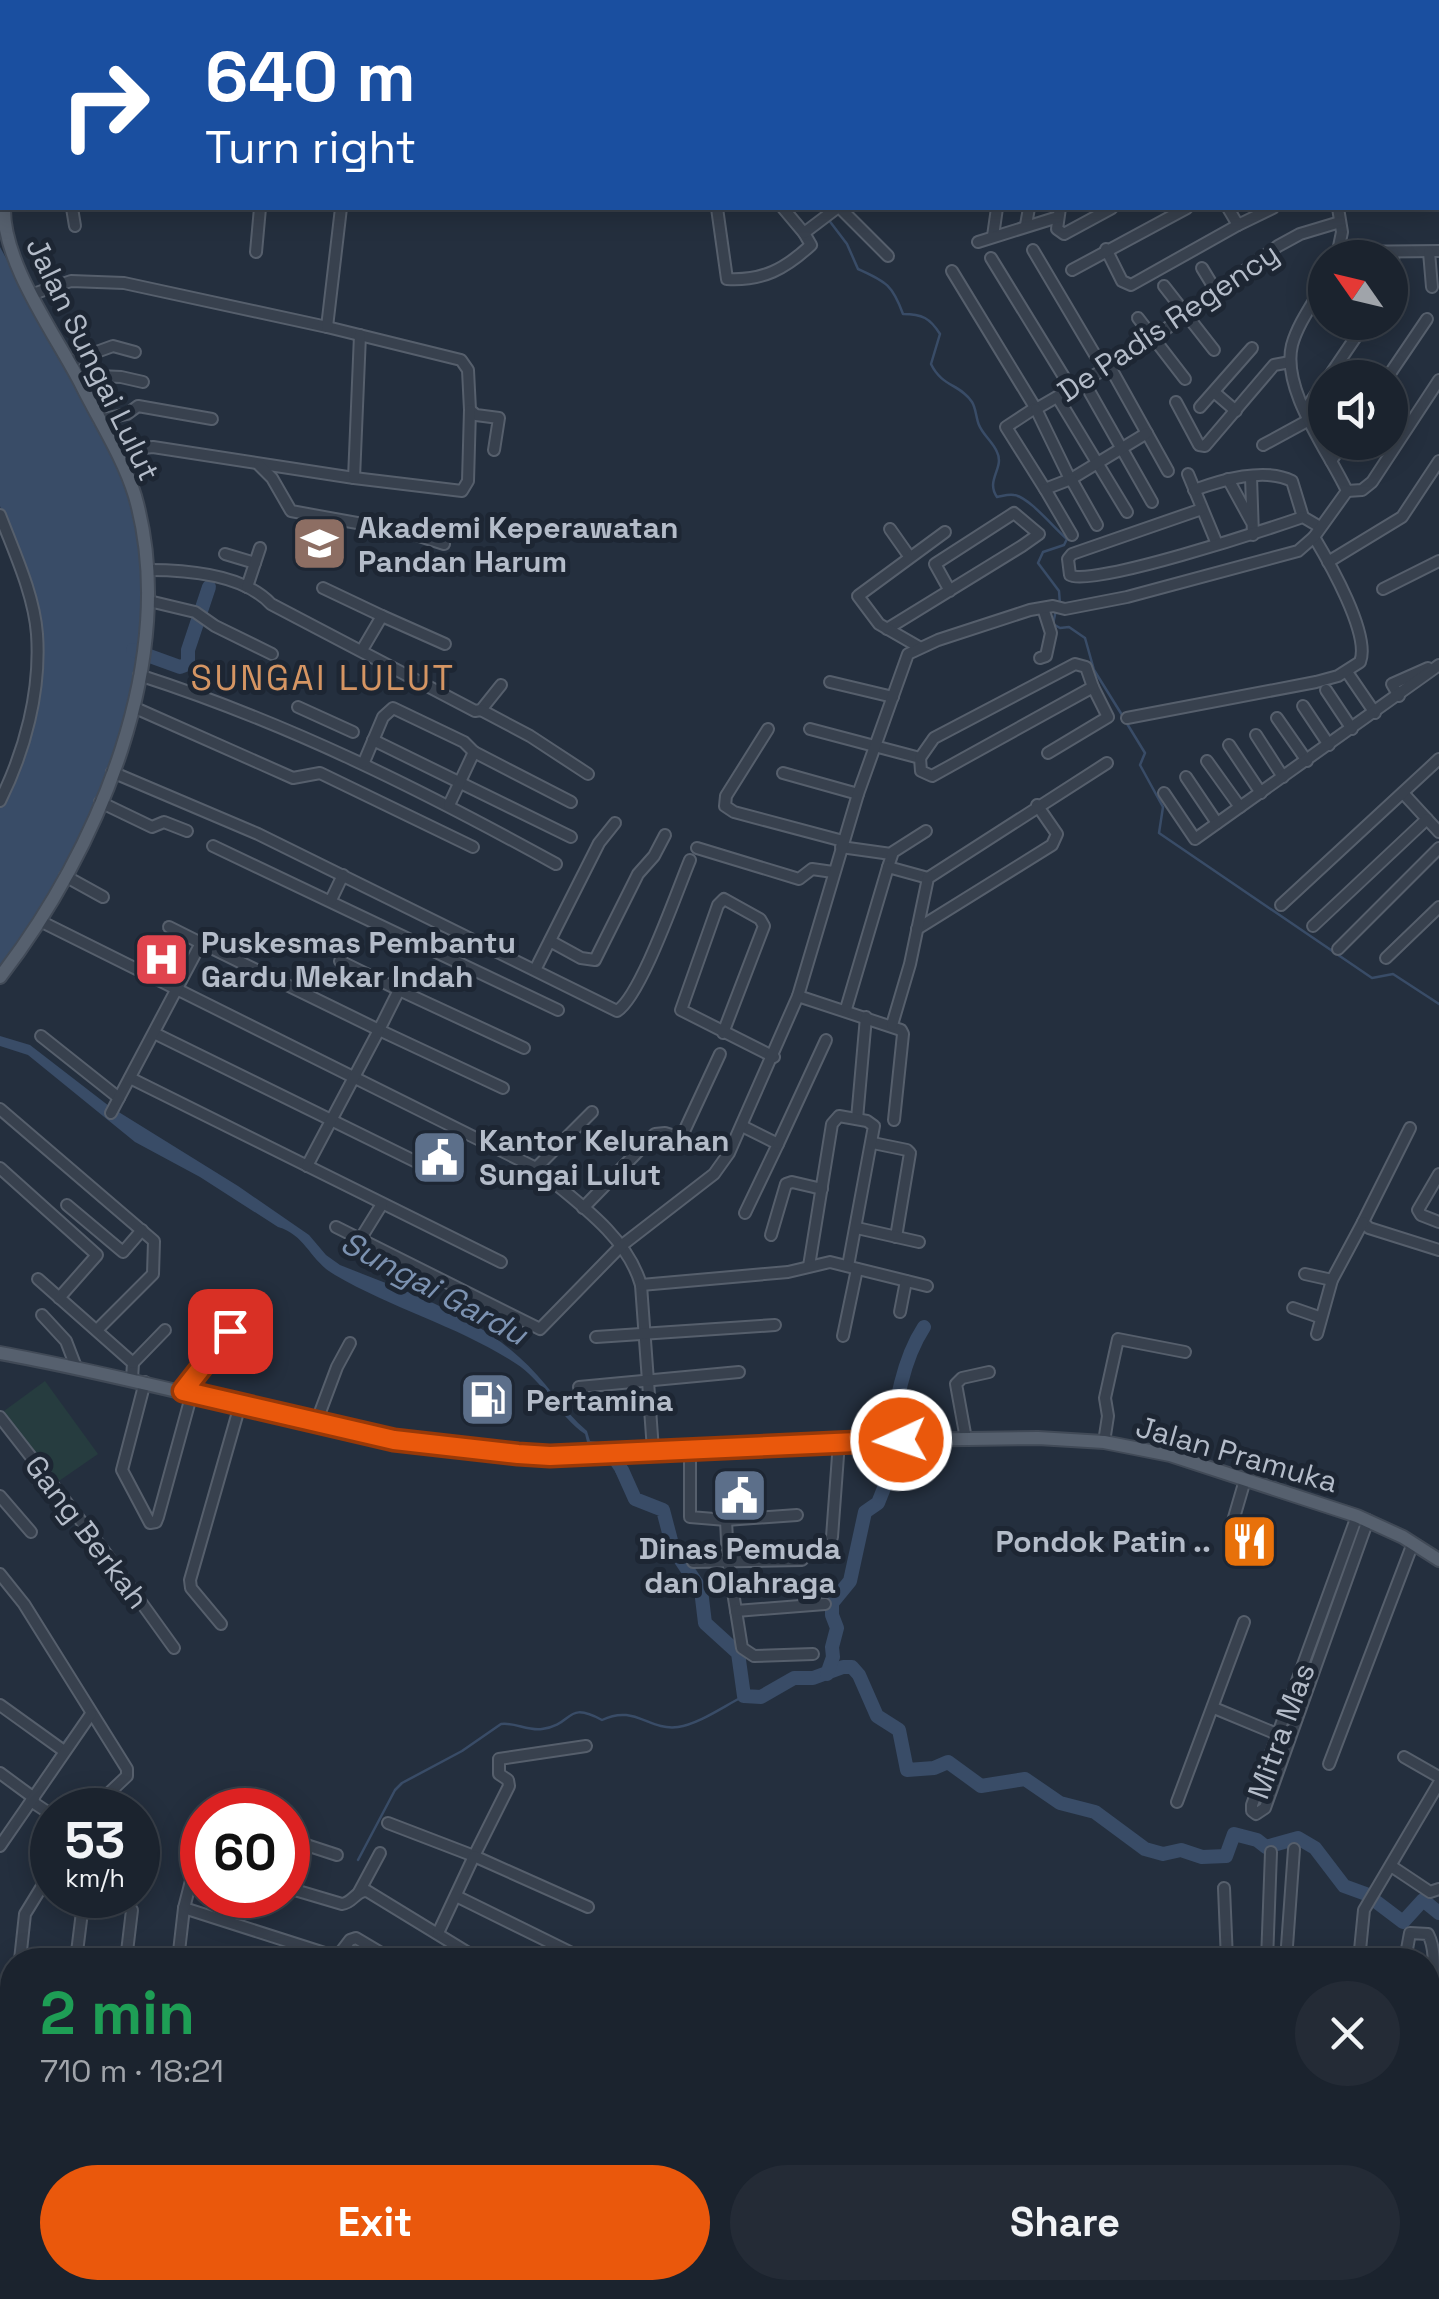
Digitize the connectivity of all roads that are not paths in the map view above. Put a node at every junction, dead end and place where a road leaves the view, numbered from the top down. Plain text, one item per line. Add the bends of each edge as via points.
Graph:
1 (4, 210) edge
2 (72, 210) edge
3 (260, 210) edge
4 (341, 210) edge
5 (717, 210) edge
6 (785, 210) edge
7 (997, 210) edge
8 (1029, 210) edge
9 (1108, 210) edge
10 (1183, 210) edge
11 (1229, 210) edge
12 (1269, 210) edge
13 (1338, 210) edge
14 (834, 211) edge
15 (1059, 212) edge
16 (1340, 222) junction
17 (1026, 225) junction
18 (1238, 225) junction
19 (76, 226) dead end
20 (804, 232) junction
21 (993, 236) junction
22 (1340, 240) edge
23 (978, 242) dead end
24 (1106, 249) junction
25 (1033, 250) dead end
26 (1434, 251) edge
27 (256, 252) dead end
28 (1408, 252) edge
29 (888, 256) dead end
30 (991, 258) dead end
31 (1202, 268) dead end
32 (1072, 270) dead end
33 (952, 271) dead end
34 (1439, 278) edge
35 (1164, 286) dead end
36 (1216, 291) junction
37 (33, 294) junction
38 (1308, 313) edge
39 (1185, 314) junction
40 (1138, 318) dead end
41 (1427, 318) dead end
42 (327, 327) junction
43 (360, 335) junction
44 (1152, 339) junction
45 (1252, 348) dead end
46 (1214, 350) dead end
47 (135, 352) dead end
48 (1400, 360) edge
49 (69, 362) junction
50 (1290, 362) junction
51 (1107, 368) junction
52 (76, 375) junction
53 (1185, 379) dead end
54 (1439, 380) edge
55 (142, 382) dead end
56 (1084, 382) junction
57 (1072, 390) junction
58 (1214, 392) junction
59 (1058, 398) junction
60 (1176, 402) dead end
61 (1200, 406) dead end
62 (1036, 409) junction
63 (470, 410) junction
64 (1236, 411) junction
65 (1307, 415) junction
66 (212, 419) dead end
67 (100, 420) junction
68 (1147, 432) junction
69 (1263, 445) dead end
70 (1122, 448) junction
71 (116, 450) junction
72 (494, 450) dead end
73 (1439, 460) edge
74 (1331, 461) joint
75 (1097, 463) junction
76 (259, 464) junction
77 (1168, 472) dead end
78 (1188, 474) dead end
79 (1251, 477) junction
80 (354, 478) junction
81 (1070, 479) junction
82 (1228, 479) junction
83 (1044, 490) junction
84 (1194, 490) junction
85 (1347, 492) junction
86 (1152, 502) dead end
87 (1202, 509) junction
88 (1127, 512) dead end
89 (0, 514) edge
90 (1302, 517) junction
91 (1252, 522) junction
92 (1097, 525) dead end
93 (890, 529) dead end
94 (944, 532) dead end
95 (1317, 532) junction
96 (1072, 534) dead end
97 (1252, 535) junction
98 (444, 544) dead end
99 (1218, 544) junction
100 (260, 548) dead end
101 (224, 554) dead end
102 (909, 556) junction
103 (1439, 561) edge
104 (1328, 562) junction
105 (255, 563) junction
106 (149, 570) junction
107 (247, 587) junction
108 (322, 588) dead end
109 (1383, 588) dead end
110 (950, 591) junction
111 (149, 601) junction
112 (1053, 608) junction
113 (382, 616) junction
114 (887, 629) junction
115 (445, 644) dead end
116 (919, 647) junction
117 (362, 650) junction
118 (272, 654) dead end
119 (1040, 658) dead end
120 (142, 661) junction
121 (1439, 664) edge
122 (1346, 672) junction
123 (830, 682) dead end
124 (502, 685) dead end
125 (1093, 687) junction
126 (1326, 690) dead end
127 (892, 698) junction
128 (1303, 706) dead end
129 (298, 707) dead end
130 (133, 708) junction
131 (480, 710) junction
132 (1375, 713) junction
133 (1126, 718) dead end
134 (1277, 718) dead end
135 (323, 720) junction
136 (768, 729) dead end
137 (810, 729) dead end
138 (1352, 729) junction
139 (353, 732) dead end
140 (1256, 735) dead end
141 (373, 740) junction
142 (314, 741) junction
143 (1228, 745) dead end
144 (1330, 745) junction
145 (876, 746) junction
146 (474, 752) junction
147 (1048, 753) dead end
148 (920, 758) junction
149 (1439, 760) edge
150 (1207, 761) dead end
151 (1307, 761) junction
152 (364, 762) junction
153 (1106, 763) dead end
154 (112, 772) junction
155 (783, 773) dead end
156 (588, 774) dead end
157 (1283, 777) junction
158 (1186, 778) dead end
159 (460, 781) junction
160 (1164, 792) dead end
161 (1260, 792) junction
162 (1403, 793) junction
163 (858, 794) junction
164 (0, 801) edge
165 (100, 802) junction
166 (571, 802) dead end
167 (1037, 805) junction
168 (449, 806) junction
169 (1240, 807) junction
170 (1439, 813) edge
171 (1428, 821) junction
172 (616, 823) dead end
173 (1217, 823) junction
174 (186, 831) dead end
175 (926, 831) dead end
176 (1439, 832) edge
177 (665, 835) dead end
178 (571, 837) dead end
179 (842, 844) junction
180 (213, 846) dead end
181 (473, 846) dead end
182 (697, 848) dead end
183 (1439, 848) edge
184 (891, 854) junction
185 (690, 860) dead end
186 (556, 864) dead end
187 (888, 867) junction
188 (833, 872) junction
189 (343, 875) junction
190 (65, 876) junction
191 (928, 878) junction
192 (102, 897) dead end
193 (331, 900) junction
194 (1281, 905) dead end
195 (1439, 906) edge
196 (40, 921) junction
197 (1313, 926) dead end
198 (169, 927) dead end
199 (917, 929) junction
200 (550, 940) junction
201 (201, 943) junction
202 (1338, 949) dead end
203 (1386, 958) dead end
204 (340, 961) dead end
205 (536, 968) junction
206 (0, 978) edge
207 (176, 986) junction
208 (400, 990) junction
209 (798, 996) junction
210 (846, 1009) junction
211 (558, 1010) dead end
212 (866, 1017) junction
213 (892, 1025) junction
214 (379, 1030) junction
215 (154, 1033) junction
216 (723, 1033) junction
217 (41, 1036) dead end
218 (826, 1040) dead end
219 (524, 1048) dead end
220 (720, 1054) dead end
221 (774, 1057) junction
222 (356, 1075) junction
223 (130, 1078) junction
224 (503, 1088) dead end
225 (119, 1098) junction
226 (0, 1109) edge
227 (592, 1112) dead end
228 (111, 1114) dead end
229 (856, 1119) junction
230 (894, 1120) dead end
231 (331, 1121) junction
232 (742, 1126) junction
233 (1410, 1128) dead end
234 (873, 1142) junction
235 (778, 1144) junction
236 (307, 1166) junction
237 (0, 1168) edge
238 (536, 1168) junction
239 (1439, 1174) edge
240 (443, 1176) dead end
241 (822, 1189) junction
242 (382, 1204) junction
243 (68, 1205) dead end
244 (584, 1208) junction
245 (745, 1213) dead end
246 (1362, 1222) junction
247 (1439, 1222) edge
248 (336, 1227) dead end
249 (857, 1228) junction
250 (142, 1230) junction
251 (771, 1235) dead end
252 (896, 1237) junction
253 (361, 1238) junction
254 (919, 1242) dead end
255 (621, 1246) junction
256 (1439, 1250) edge
257 (501, 1262) dead end
258 (809, 1266) junction
259 (853, 1268) junction
260 (1305, 1274) dead end
261 (38, 1279) dead end
262 (1332, 1280) junction
263 (906, 1281) junction
264 (641, 1285) junction
265 (926, 1286) dead end
266 (59, 1298) junction
267 (254, 1301) dead end
268 (1293, 1308) dead end
269 (900, 1312) dead end
270 (42, 1315) dead end
271 (1320, 1317) junction
272 (775, 1325) dead end
273 (97, 1330) junction
274 (165, 1330) dead end
275 (644, 1333) junction
276 (1317, 1334) dead end
277 (843, 1336) dead end
278 (596, 1337) dead end
279 (350, 1344) dead end
280 (1185, 1352) dead end
281 (0, 1353) edge
282 (132, 1363) junction
283 (76, 1368) junction
284 (738, 1372) dead end
285 (990, 1372) dead end
286 (139, 1380) junction
287 (648, 1383) junction
288 (579, 1387) dead end
289 (187, 1392) junction
290 (240, 1405) junction
291 (0, 1417) edge
292 (316, 1423) junction
293 (966, 1440) junction
294 (839, 1442) junction
295 (1104, 1442) junction
296 (690, 1449) junction
297 (653, 1450) junction
298 (1245, 1480) junction
299 (0, 1496) edge
300 (798, 1515) dead end
301 (1363, 1518) junction
302 (726, 1520) junction
303 (1233, 1520) dead end
304 (31, 1532) dead end
305 (832, 1537) dead end
306 (1413, 1543) junction
307 (802, 1560) dead end
308 (1439, 1560) edge
309 (728, 1561) junction
310 (693, 1562) dead end
311 (0, 1574) edge
312 (825, 1604) dead end
313 (736, 1610) junction
314 (1244, 1622) dead end
315 (221, 1624) dead end
316 (174, 1648) dead end
317 (814, 1654) dead end
318 (0, 1705) edge
319 (1214, 1708) junction
320 (91, 1714) junction
321 (1283, 1737) junction
322 (586, 1746) dead end
323 (61, 1748) junction
324 (1404, 1757) dead end
325 (1330, 1764) dead end
326 (0, 1773) edge
327 (1439, 1780) edge
328 (37, 1788) edge
329 (113, 1788) edge
330 (30, 1796) edge
331 (30, 1799) edge
332 (1177, 1802) dead end
333 (388, 1823) dead end
334 (0, 1846) edge
335 (310, 1846) edge
336 (1294, 1848) dead end
337 (1271, 1852) dead end
338 (380, 1853) dead end
339 (337, 1855) dead end
340 (474, 1856) junction
341 (1391, 1866) junction
342 (1224, 1888) dead end
343 (1439, 1889) edge
344 (359, 1892) junction
345 (310, 1895) edge
346 (456, 1896) junction
347 (30, 1906) edge
348 (588, 1907) dead end
349 (81, 1918) edge
350 (131, 1918) edge
351 (183, 1918) edge
352 (215, 1918) edge
353 (438, 1933) junction
354 (21, 1948) edge
355 (78, 1948) edge
356 (127, 1948) edge
357 (179, 1948) edge
358 (309, 1948) edge
359 (344, 1948) edge
360 (373, 1948) edge
361 (461, 1948) edge
362 (562, 1948) edge
363 (1227, 1948) edge
364 (1267, 1948) edge
365 (1287, 1948) edge
366 (1360, 1948) edge
367 (1407, 1948) edge
368 (1432, 1948) edge

1 - 37 main road, Jalan Sungai Lulut via 7,244
2 - 19 street
3 - 27 street
4 - 42 street
5 - 20 street via 728,278 766,276 810,245
6 - 20 street
7 - 21 street
8 - 17 street
9 - 15 street via 1064,234 1057,229
10 - 24 street
11 - 18 street
12 - 18 street
13 - 16 street
14 - 20 street
14 - 29 street
15 - 17 street
16 - 22 street
16 - 36 street, De Padis Regency via 1286,242
17 - 21 street
18 - 24 street via 1130,285
21 - 23 street
24 - 32 street
25 - 51 street
26 - 28 street
26 - 34 street via 1432,287
30 - 57 street
31 - 36 street
33 - 62 street, De Padis Regency
35 - 39 street
36 - 39 street, De Padis Regency
37 - 42 street via 57,283 104,280
37 - 49 main road, Jalan Sungai Lulut
38 - 50 street
39 - 44 street, De Padis Regency
39 - 46 street
40 - 44 street
41 - 48 street
42 - 43 street
43 - 63 street via 460,360 468,370
43 - 80 street
44 - 51 street, De Padis Regency
44 - 53 street
45 - 58 street
47 - 49 street via 113,346
49 - 52 main road, Jalan Sungai Lulut
50 - 64 street via 1274,365
50 - 65 street
51 - 56 street, De Padis Regency
51 - 68 street
52 - 55 street
52 - 67 main road, Jalan Sungai Lulut
54 - 85 street via 1372,482
56 - 57 street, De Padis Regency
56 - 70 street
57 - 59 street, De Padis Regency
58 - 61 street
58 - 64 street
59 - 62 street, De Padis Regency
59 - 75 street
60 - 64 street via 1200,446
62 - 81 street
62 - 83 street via 1006,427
63 - 72 street via 499,418
63 - 80 street via 464,490
65 - 69 street
65 - 74 street
66 - 67 street via 138,406
67 - 71 main road, Jalan Sungai Lulut
68 - 70 street
68 - 77 street
70 - 75 street
70 - 86 street
71 - 76 street via 153,446
71 - 106 main road, Jalan Sungai Lulut via 135,496
73 - 104 street via 1402,517
74 - 85 street
75 - 81 street
75 - 88 street
76 - 80 street
76 - 98 street via 291,511
78 - 84 street
79 - 82 street
79 - 90 street via 1290,479
79 - 91 street
81 - 83 street
81 - 92 street
82 - 84 street
82 - 91 street
83 - 96 street
84 - 87 street
85 - 95 street
87 - 99 street
87 - 99 street via 1072,554 1070,575 1078,580
89 - 164 street via 37,634 33,708
90 - 95 street
90 - 97 street
91 - 97 street
93 - 102 street
94 - 102 street
95 - 104 street
95 - 112 street via 1289,554 1127,597
97 - 99 street
100 - 105 street
101 - 105 street
102 - 114 street via 858,596
103 - 109 street
104 - 122 street via 1363,649 1360,662
105 - 107 street
106 - 107 street via 194,572
106 - 111 main road, Jalan Sungai Lulut
107 - 117 street
108 - 113 street
110 - 110 street via 935,564 1014,513 1039,534
110 - 114 street
111 - 118 street via 199,614
111 - 120 main road, Jalan Sungai Lulut
112 - 116 street
112 - 119 street via 1051,640
113 - 115 street
113 - 117 street
114 - 116 street
116 - 127 street via 905,659
117 - 131 street
120 - 130 main road, Jalan Sungai Lulut
120 - 142 street via 197,693
121 - 132 street via 1392,684 1398,696
122 - 132 street
122 - 133 street
123 - 127 street
124 - 131 street
125 - 147 street via 1108,717
125 - 148 street via 932,776 920,771
125 - 148 street via 1086,667 1075,664 934,738
126 - 138 street
127 - 145 street
128 - 144 street
129 - 135 street
130 - 154 main road, Jalan Sungai Lulut
130 - 181 street via 293,778 320,773
131 - 156 street
132 - 138 street
134 - 151 street
135 - 139 street
135 - 142 street
136 - 179 street via 725,806
137 - 145 street
138 - 144 street
140 - 157 street
141 - 146 street via 392,708
141 - 152 street
141 - 159 street
142 - 152 street
143 - 161 street
144 - 151 street
145 - 148 street
145 - 163 street
146 - 159 street
146 - 166 street
149 - 162 street
150 - 169 street
151 - 157 street
152 - 168 street
153 - 167 street
154 - 165 main road, Jalan Sungai Lulut
154 - 189 street
155 - 163 street
157 - 161 street
158 - 173 street
159 - 168 street
159 - 178 street
160 - 173 street via 1195,839
161 - 169 street
162 - 171 street
162 - 194 street
163 - 179 street
165 - 174 street via 152,827 164,822
165 - 190 main road, Jalan Sungai Lulut
167 - 191 street
167 - 199 street via 1057,834 1052,845
168 - 186 street
169 - 173 street
170 - 171 street
171 - 176 street
171 - 197 street
172 - 200 street via 598,843
175 - 184 street
177 - 200 street via 594,960
179 - 184 street
179 - 188 street
180 - 193 street
182 - 188 street via 798,879 812,869
183 - 202 street
184 - 187 street
185 - 205 street via 622,1008
187 - 191 street
187 - 210 street
188 - 209 street
189 - 193 street
189 - 205 street
190 - 192 street
190 - 196 main road, Jalan Sungai Lulut
191 - 199 street
193 - 211 street
195 - 203 street
196 - 206 main road, Jalan Sungai Lulut
196 - 207 street
198 - 201 street
199 - 213 street
200 - 205 street
201 - 207 street
201 - 214 street
204 - 208 street
207 - 215 street
207 - 222 street
208 - 214 street
208 - 219 street
209 - 210 street
209 - 221 street
210 - 212 street
212 - 213 street
212 - 229 street
213 - 230 street via 903,1034
214 - 222 street
214 - 224 street
215 - 223 street
215 - 231 street
216 - 216 street via 681,1008 724,899 764,926
216 - 221 street
217 - 225 street
218 - 235 street
220 - 244 street via 680,1138 655,1134
221 - 232 street
222 - 231 street
222 - 238 street
223 - 225 street
223 - 236 street
225 - 228 street
226 - 250 street
227 - 238 street
229 - 234 street via 872,1124
229 - 241 street via 834,1120
231 - 236 street
231 - 240 street
232 - 235 street
232 - 255 street via 714,1174
233 - 246 street
234 - 249 street
234 - 252 street via 910,1154
235 - 245 street
236 - 242 street
237 - 266 street via 97,1254
238 - 244 street
239 - 247 street via 1418,1210
241 - 251 street via 786,1184
241 - 258 street
242 - 253 street
242 - 257 street
243 - 250 street via 124,1252
244 - 255 street
246 - 256 street
246 - 262 street
248 - 253 street
249 - 252 street
249 - 259 street
250 - 273 street via 154,1241 153,1274
252 - 254 street
253 - 255 street via 540,1329
255 - 264 street
258 - 259 street
258 - 264 street
259 - 263 street
259 - 277 street
260 - 262 street
261 - 266 street
262 - 271 street
263 - 265 street
263 - 269 street
264 - 275 street
266 - 273 street
267 - 289 street
268 - 271 street
270 - 283 street via 66,1341
271 - 276 street
272 - 275 street
273 - 282 street
274 - 282 street
275 - 278 street
275 - 287 street
279 - 292 street
280 - 295 street via 1118,1339
281 - 283 main road, Jalan Pramuka
282 - 286 street
283 - 286 main road, Jalan Pramuka
284 - 287 street
285 - 293 street via 956,1384
286 - 289 main road, Jalan Pramuka
286 - 289 street via 122,1470 150,1523 158,1517
287 - 288 street
287 - 297 street
289 - 290 main road, Jalan Pramuka
290 - 292 main road, Jalan Pramuka
290 - 315 street via 190,1580
291 - 316 street, Gang Berkah
292 - 297 main road, Jalan Pramuka via 430,1446 550,1456
293 - 294 main road, Jalan Pramuka
293 - 295 main road, Jalan Pramuka
294 - 296 main road, Jalan Pramuka
294 - 305 street
295 - 298 main road, Jalan Pramuka
296 - 297 main road, Jalan Pramuka
296 - 302 street via 688,1515
298 - 301 main road, Jalan Pramuka
298 - 303 street
299 - 304 street
300 - 302 street
301 - 306 main road, Jalan Pramuka
301 - 321 street, Mitra Mas
302 - 309 street
306 - 308 main road, Jalan Pramuka
306 - 325 street
307 - 309 street
309 - 310 street
309 - 313 street
311 - 320 street
312 - 313 street
313 - 317 street via 738,1638 748,1654
314 - 319 street
318 - 323 street
319 - 321 street
319 - 332 street
320 - 323 street
320 - 329 street via 128,1772
321 - 321 street, Mitra Mas via 1266,1808 1256,1814 1252,1805
322 - 340 street via 498,1759 508,1786
323 - 328 street
324 - 327 street
326 - 330 street
327 - 341 street
331 - 334 street
333 - 340 street
335 - 339 street
336 - 365 street
337 - 364 street
338 - 344 street
340 - 346 street
340 - 348 street
341 - 343 street via 1430,1892
341 - 366 street via 1363,1916
342 - 363 street
344 - 345 street via 342,1904
344 - 353 street via 371,1892
346 - 353 street
346 - 362 street
347 - 354 street
349 - 355 street
350 - 356 street
351 - 357 street
352 - 358 street
353 - 361 street
359 - 360 street via 356,1938
367 - 368 street via 1410,1933 1428,1934

